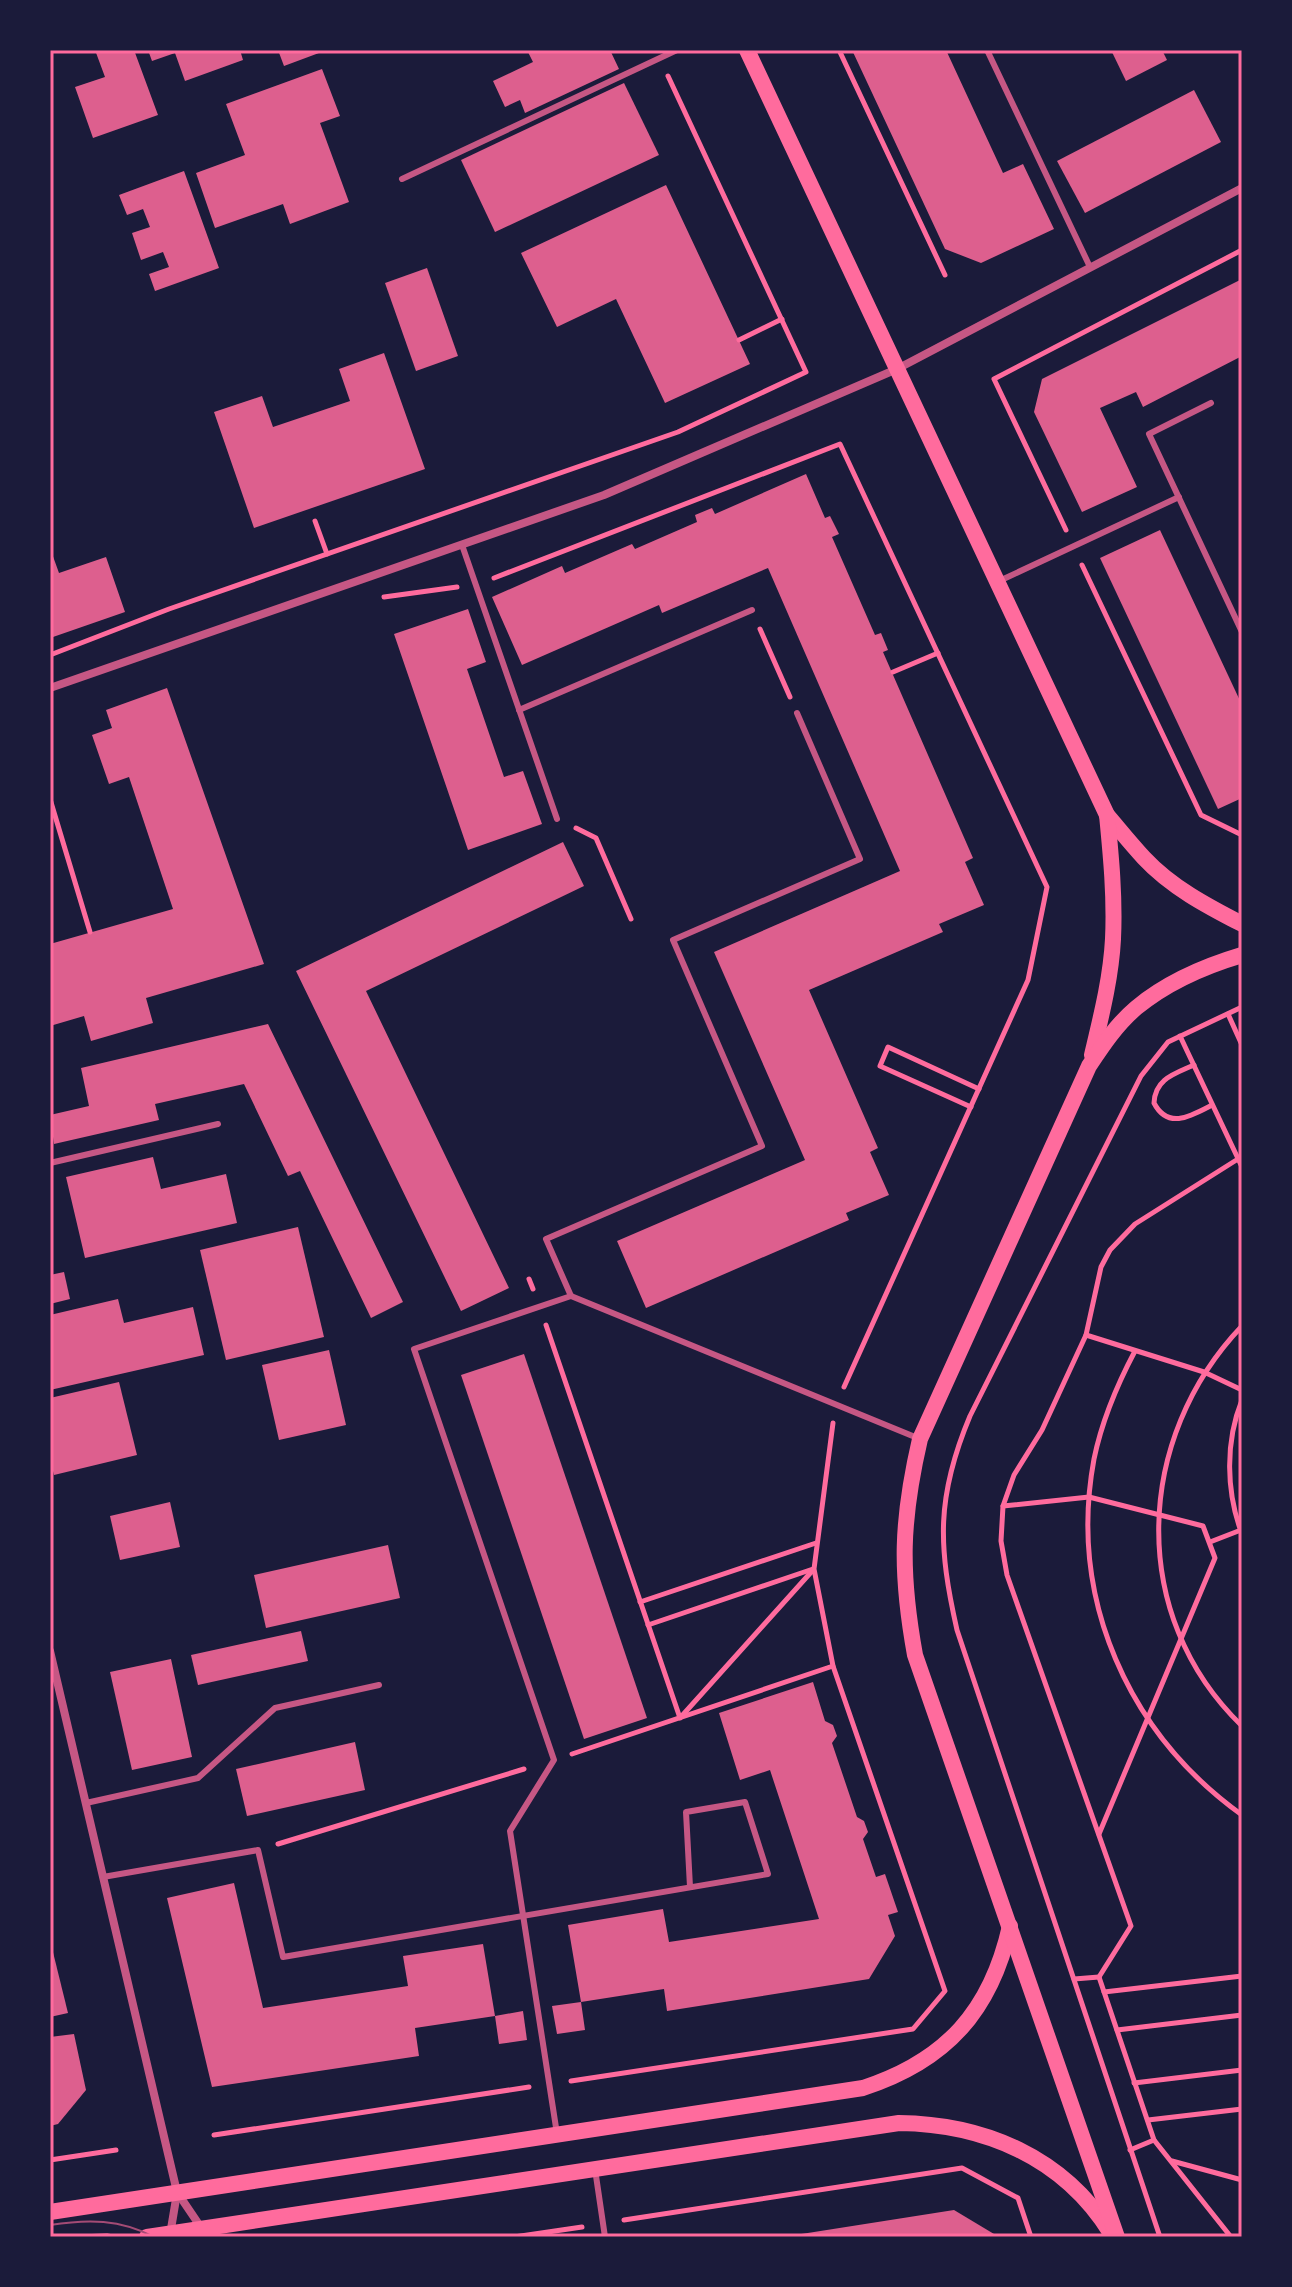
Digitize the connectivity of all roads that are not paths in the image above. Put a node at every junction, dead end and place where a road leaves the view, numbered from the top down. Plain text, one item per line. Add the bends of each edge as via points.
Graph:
1 (677, 50) edge
2 (747, 50) edge
3 (987, 50) edge
4 (402, 179) dead end
5 (1242, 188) edge
6 (1090, 267) junction
7 (897, 369) junction
8 (1211, 403) dead end
9 (1179, 497) junction
10 (462, 545) junction
11 (997, 582) junction
12 (752, 610) road end
13 (1242, 632) edge
14 (50, 688) edge
15 (519, 710) junction
16 (797, 713) road end
17 (1107, 815) junction
18 (557, 819) dead end
19 (1242, 924) edge
20 (1242, 955) edge
21 (1089, 1066) junction
22 (218, 1124) dead end
23 (50, 1163) edge
24 (571, 1296) junction
25 (920, 1439) junction
26 (50, 1651) edge
27 (379, 1685) dead end
28 (86, 1803) junction
29 (103, 1877) junction
30 (690, 1887) junction
31 (523, 1915) junction
32 (1010, 1926) junction
33 (557, 2134) junction
34 (594, 2169) junction
35 (177, 2192) junction
36 (50, 2212) edge
37 (203, 2233) edge
38 (170, 2235) edge
39 (147, 2237) edge
40 (605, 2237) edge
41 (1115, 2237) edge

1 - 4 lane
2 - 7 main road
3 - 6 lane
5 - 6 street
6 - 7 street
7 - 10 street via 604,495
7 - 11 main road
8 - 9 lane via 1149,434
9 - 11 lane
9 - 13 lane
10 - 14 street
10 - 15 lane
11 - 17 main road
12 - 15 lane
15 - 18 lane
16 - 24 lane via 860,859 673,940 762,1146 546,1239
17 - 19 main road via 1145,860 1175,885
17 - 21 main road via 1113,941 1105,1004
20 - 21 main road via 1185,977 1136,1008
21 - 25 main road
22 - 23 lane
24 - 25 lane
24 - 31 lane via 414,1349 554,1760 510,1831
25 - 32 main road via 908,1492 905,1601 915,1655
26 - 28 street
27 - 28 lane via 275,1708 198,1778
28 - 29 street
29 - 31 lane via 258,1850 283,1957
29 - 35 street
30 - 30 lane via 768,1874 745,1802 686,1812
30 - 31 lane
31 - 33 lane
32 - 33 main road via 997,1973 973,2015 937,2052 889,2079 863,2088
32 - 41 main road
33 - 35 main road
34 - 37 main road
34 - 40 lane
34 - 41 main road via 899,2123 954,2127 1036,2159 1063,2178
35 - 36 main road
35 - 37 street
35 - 38 street
37 - 38 main road
38 - 39 main road

